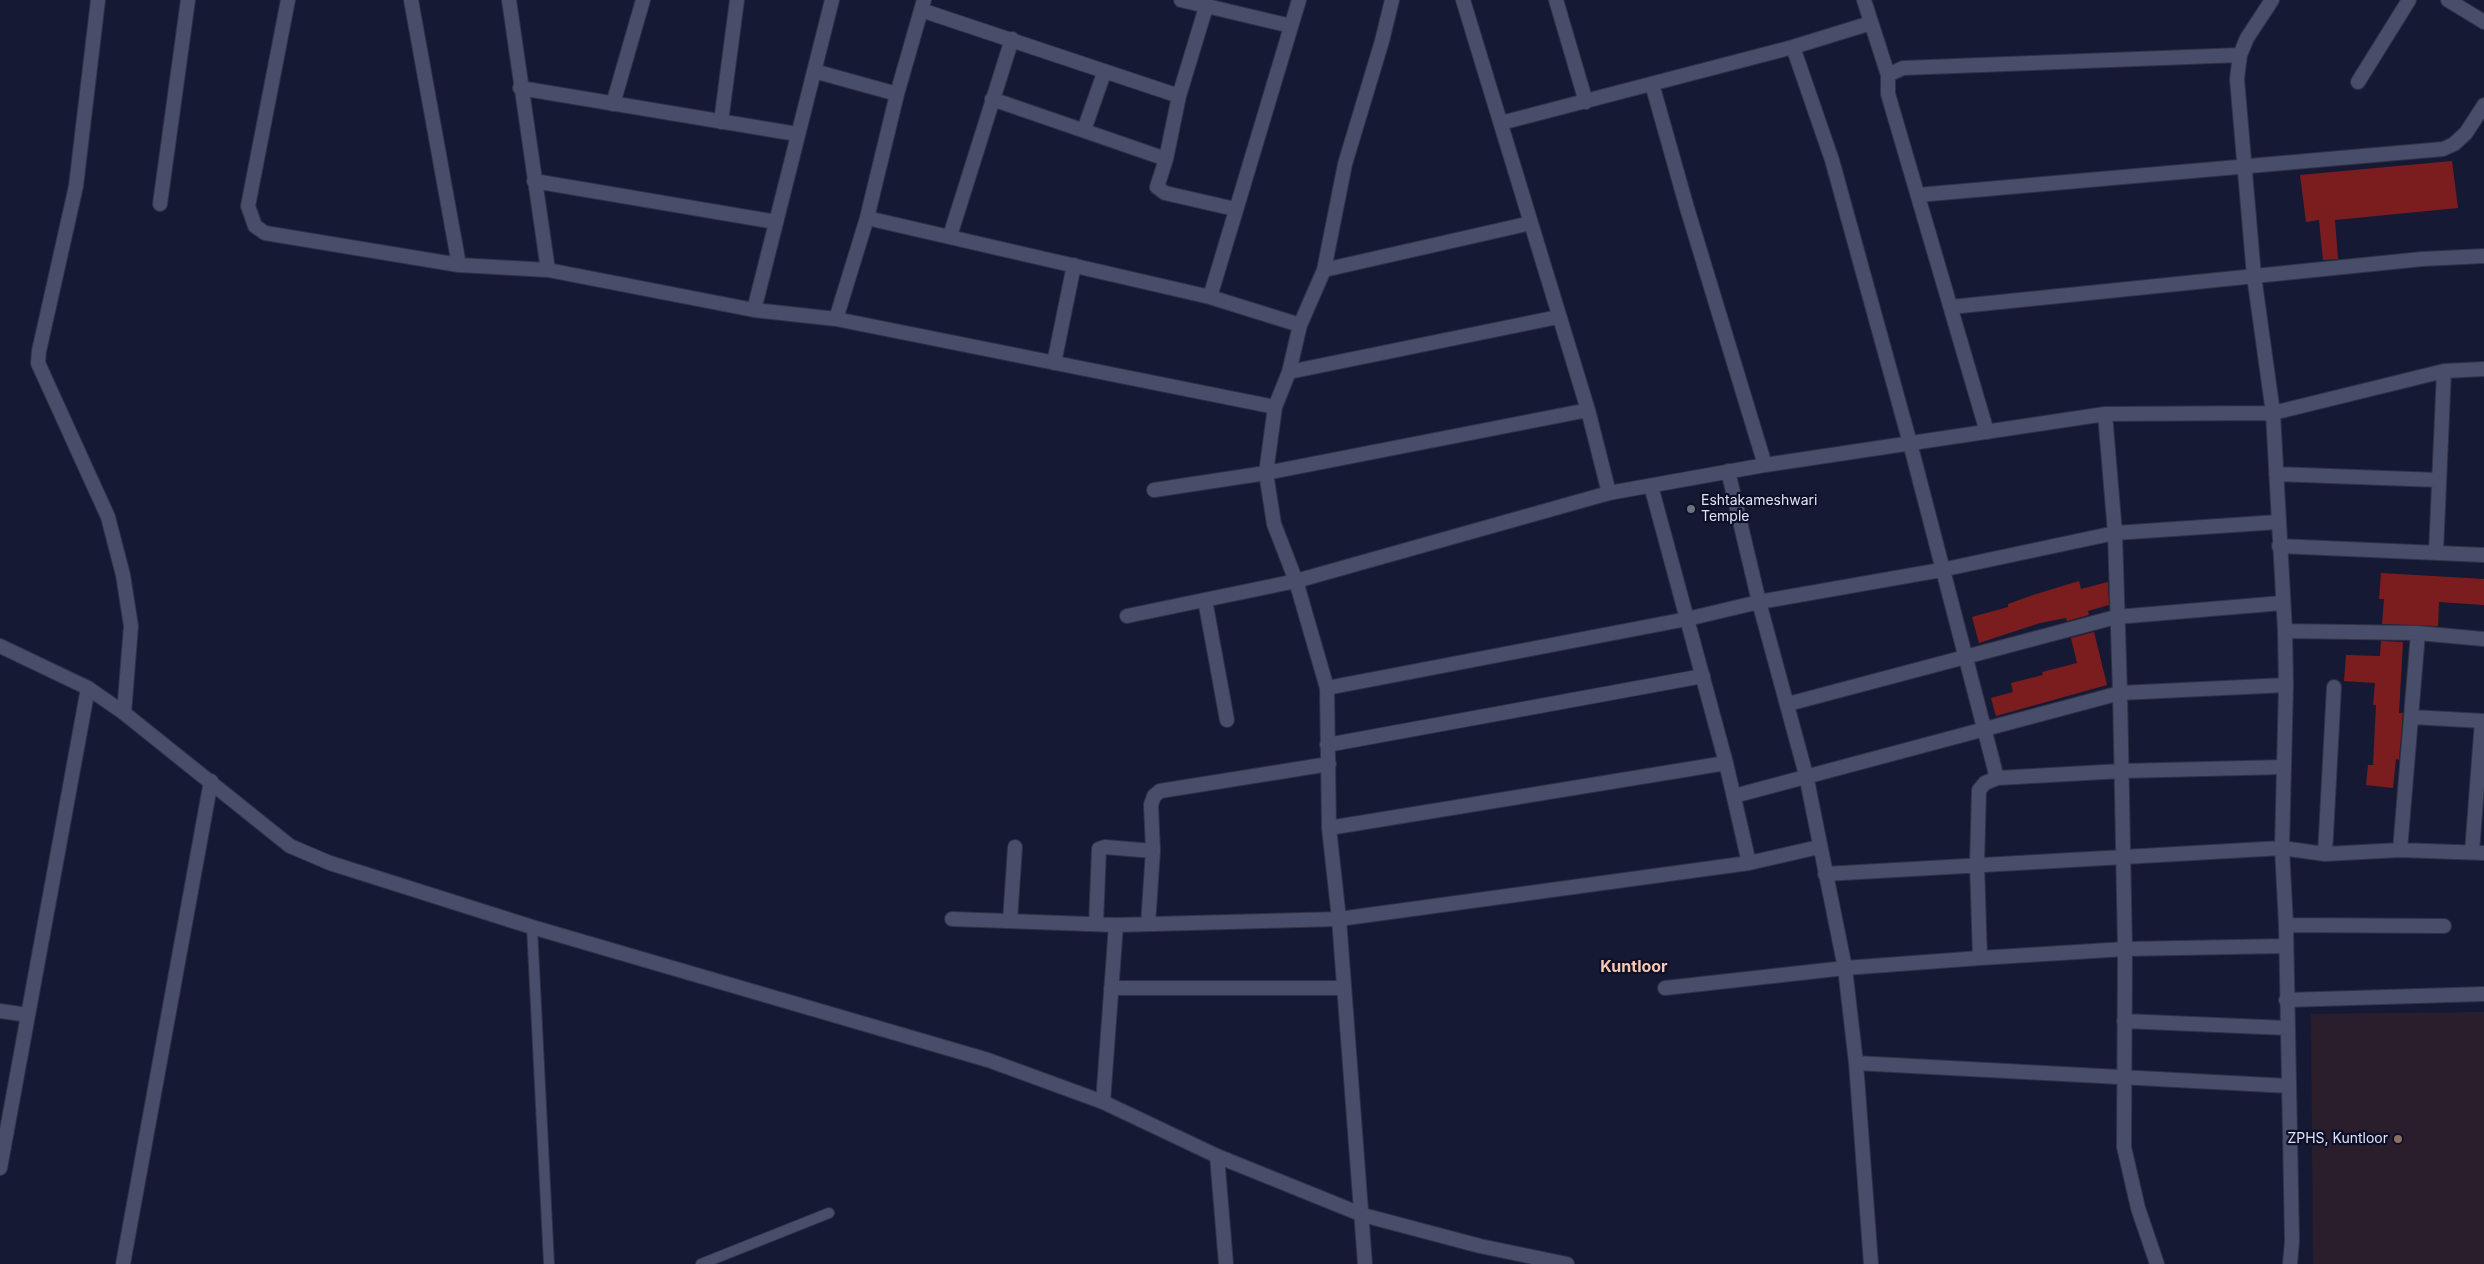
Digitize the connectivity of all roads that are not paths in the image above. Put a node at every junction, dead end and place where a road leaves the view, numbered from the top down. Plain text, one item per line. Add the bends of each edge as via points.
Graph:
1 (98, 0) edge
2 (188, 0) edge
3 (288, 0) edge
4 (412, 0) edge
5 (509, 0) edge
6 (643, 0) edge
7 (737, 0) edge
8 (832, 0) edge
9 (1181, 0) edge
10 (1299, 0) edge
11 (1392, 0) edge
12 (1463, 0) edge
13 (1556, 0) edge
14 (1865, 0) edge
15 (2272, 0) edge
16 (2409, 0) edge
17 (2448, 0) edge
18 (922, 5) edge
19 (1206, 7) junction
20 (2484, 22) edge
21 (1871, 23) junction
22 (1291, 26) junction
23 (1012, 39) junction
24 (1793, 47) junction
25 (2240, 55) junction
26 (814, 70) junction
27 (1104, 73) junction
28 (1888, 75) junction
29 (2358, 82) dead end
30 (1652, 84) junction
31 (520, 88) junction
32 (897, 94) junction
33 (1178, 96) junction
34 (992, 99) junction
35 (1586, 102) junction
36 (613, 104) junction
37 (2484, 105) edge
38 (721, 122) junction
39 (1501, 123) junction
40 (1084, 130) junction
41 (797, 134) junction
42 (1166, 159) junction
43 (2245, 168) junction
44 (534, 181) junction
45 (1918, 195) junction
46 (160, 204) dead end
47 (1235, 209) junction
48 (867, 218) junction
49 (776, 222) junction
50 (1531, 223) junction
51 (950, 236) junction
52 (2484, 256) edge
53 (459, 265) junction
54 (1074, 265) junction
55 (548, 270) junction
56 (1324, 270) junction
57 (2254, 276) junction
58 (1210, 297) junction
59 (1951, 307) junction
60 (754, 310) junction
61 (1558, 317) junction
62 (836, 319) junction
63 (1300, 325) junction
64 (1054, 363) junction
65 (2484, 369) edge
66 (2444, 371) junction
67 (1289, 372) junction
68 (1275, 408) junction
69 (1588, 410) junction
70 (2273, 412) junction
71 (2105, 414) junction
72 (1987, 432) junction
73 (1910, 443) junction
74 (1766, 465) junction
75 (1728, 471) junction
76 (1266, 473) junction
77 (2276, 474) junction
78 (2438, 480) junction
79 (1651, 486) junction
80 (1154, 490) dead end
81 (1610, 493) junction
82 (2278, 522) junction
83 (2115, 533) junction
84 (2279, 546) junction
85 (2436, 552) junction
86 (2484, 556) edge
87 (1942, 570) junction
88 (1296, 581) junction
89 (1205, 600) junction
90 (1759, 602) junction
91 (2282, 603) junction
92 (1127, 616) dead end
93 (2116, 617) junction
94 (1687, 619) junction
95 (2285, 631) junction
96 (2418, 633) junction
97 (2484, 639) edge
98 (0, 646) edge
99 (1966, 656) junction
100 (1704, 676) junction
101 (2286, 685) junction
102 (2334, 687) dead end
103 (88, 688) junction
104 (1327, 688) junction
105 (2120, 693) junction
106 (1788, 704) junction
107 (124, 713) junction
108 (2412, 717) junction
109 (1227, 720) dead end
110 (2483, 721) edge
111 (1984, 729) junction
112 (1327, 745) junction
113 (1726, 763) junction
114 (1329, 764) junction
115 (2284, 767) junction
116 (2122, 771) junction
117 (1806, 775) junction
118 (1997, 778) junction
119 (211, 781) junction
120 (1734, 796) junction
121 (1329, 828) junction
122 (1818, 846) junction
123 (1015, 847) dead end
124 (2282, 848) junction
125 (2400, 850) junction
126 (1153, 851) junction
127 (2478, 852) edge
128 (2325, 854) junction
129 (2124, 858) junction
130 (1749, 863) junction
131 (1977, 864) junction
132 (1825, 874) junction
133 (952, 919) dead end
134 (1339, 919) junction
135 (1010, 921) junction
136 (1096, 924) junction
137 (1148, 924) junction
138 (1116, 925) junction
139 (2286, 925) junction
140 (2444, 926) dead end
141 (532, 927) junction
142 (2285, 946) junction
143 (2125, 949) junction
144 (1980, 958) junction
145 (1845, 968) junction
146 (1111, 988) junction
147 (1344, 988) junction
148 (1665, 988) dead end
149 (2484, 994) edge
150 (2286, 1000) junction
151 (0, 1011) edge
152 (28, 1015) junction
153 (2124, 1021) junction
154 (2287, 1028) junction
155 (1856, 1063) junction
156 (2124, 1079) junction
157 (2288, 1086) junction
158 (1103, 1102) junction
159 (1217, 1156) junction
160 (0, 1168) edge
161 (829, 1213) dead end
162 (1363, 1215) junction
163 (123, 1264) edge
164 (549, 1264) edge
165 (701, 1264) edge
166 (1226, 1264) edge
167 (1365, 1264) edge
168 (1567, 1264) edge
169 (1871, 1264) edge
170 (2157, 1264) edge
171 (2290, 1264) edge

1 - 107 street via 76,186 38,362 108,517 123,574 131,626
2 - 46 street
3 - 53 street via 248,206 256,226 265,233
4 - 53 street
5 - 31 street
6 - 36 street
7 - 38 street
8 - 26 street
9 - 19 street
10 - 22 street
11 - 56 street via 1345,164
12 - 39 street
13 - 35 street
14 - 21 street
15 - 25 street
16 - 29 street
17 - 20 street
18 - 23 street
18 - 32 street
19 - 22 street
19 - 33 street
21 - 24 street
21 - 28 street
22 - 47 street
23 - 27 street
23 - 34 street
24 - 30 street
24 - 73 street via 1832,160
25 - 28 street via 1903,68
25 - 43 street via 2237,79
26 - 32 street
26 - 41 street
27 - 33 street
27 - 40 street
28 - 45 street via 1888,94
30 - 35 street
30 - 74 street via 1686,208
31 - 36 street
31 - 44 street
32 - 48 street
33 - 42 street
34 - 40 street
34 - 51 street
35 - 39 street
36 - 38 street
37 - 43 street via 2466,133 2443,149
38 - 41 street
39 - 50 street
40 - 42 street
41 - 49 street
42 - 47 street via 1157,182 1160,192
43 - 45 street
43 - 57 street
44 - 49 street
44 - 55 street
45 - 59 street
47 - 58 street
48 - 51 street
48 - 62 street
49 - 60 street
50 - 56 street
50 - 61 street
51 - 54 street
52 - 57 street
53 - 55 street
54 - 58 street
54 - 64 street
55 - 60 street
56 - 63 street
57 - 59 street
57 - 70 street
58 - 63 street
59 - 72 street
60 - 62 street
61 - 67 street
61 - 69 street
62 - 64 street
63 - 67 street
64 - 68 street
65 - 66 street
66 - 70 street
66 - 78 street
67 - 68 street
68 - 76 street
69 - 76 street
69 - 81 street
70 - 71 street
70 - 77 street
71 - 72 street
71 - 83 street
72 - 73 street
73 - 74 street
73 - 87 street
74 - 75 street
75 - 79 street
75 - 90 street
76 - 80 street
76 - 88 street via 1274,524
77 - 78 street
77 - 82 street
78 - 85 street
79 - 81 street
79 - 94 street
81 - 88 street
82 - 83 street
82 - 84 street
83 - 87 street
83 - 93 street
84 - 85 street
84 - 91 street
85 - 86 street
87 - 90 street
87 - 99 street
88 - 89 street
88 - 104 street
89 - 92 street
89 - 109 street
90 - 94 street
90 - 106 street
91 - 93 street
91 - 95 street
93 - 99 street
93 - 105 street
94 - 100 street
94 - 104 street
95 - 96 street
95 - 101 street
96 - 97 street
96 - 108 street
98 - 103 street
99 - 106 street
99 - 111 street
100 - 112 street
100 - 113 street
101 - 105 street
101 - 115 street
102 - 128 street
103 - 107 street
103 - 152 street
104 - 112 street
105 - 111 street
105 - 116 street
106 - 117 street
107 - 119 street
108 - 110 street
108 - 125 street
110 - 127 street
111 - 117 street
111 - 118 street
112 - 114 street
113 - 120 street
113 - 121 street
114 - 121 street
114 - 126 street via 1160,791 1151,805
115 - 116 street
115 - 124 street
116 - 118 street
116 - 129 street
117 - 120 street
117 - 122 street
118 - 131 street via 1979,790
119 - 141 street via 290,846 330,863
119 - 163 street
120 - 130 street
121 - 134 street
122 - 130 street
122 - 132 street
123 - 135 street
124 - 128 street
124 - 129 street
124 - 139 street
125 - 127 street
125 - 128 street
126 - 136 street via 1099,849
126 - 137 street
129 - 131 street
129 - 143 street
130 - 134 street
131 - 132 street
131 - 144 street
132 - 145 street
133 - 135 street
134 - 137 street
134 - 147 street
135 - 136 street
136 - 138 street
137 - 138 street
138 - 146 street
139 - 140 street
139 - 142 street
141 - 158 street via 988,1060
141 - 164 lane
142 - 143 street
142 - 150 street
143 - 144 street
143 - 153 street
144 - 145 street
145 - 148 street
145 - 155 street
146 - 147 street
146 - 158 street
147 - 162 street
149 - 150 street
150 - 154 street
151 - 152 street
152 - 160 street
153 - 154 street
153 - 156 street
154 - 157 street
155 - 156 street
155 - 169 street
156 - 157 street
156 - 170 street via 2124,1147 2138,1208
157 - 171 street
158 - 159 street
159 - 162 street
159 - 166 street
161 - 165 lane
162 - 167 street
162 - 168 street via 1480,1246

